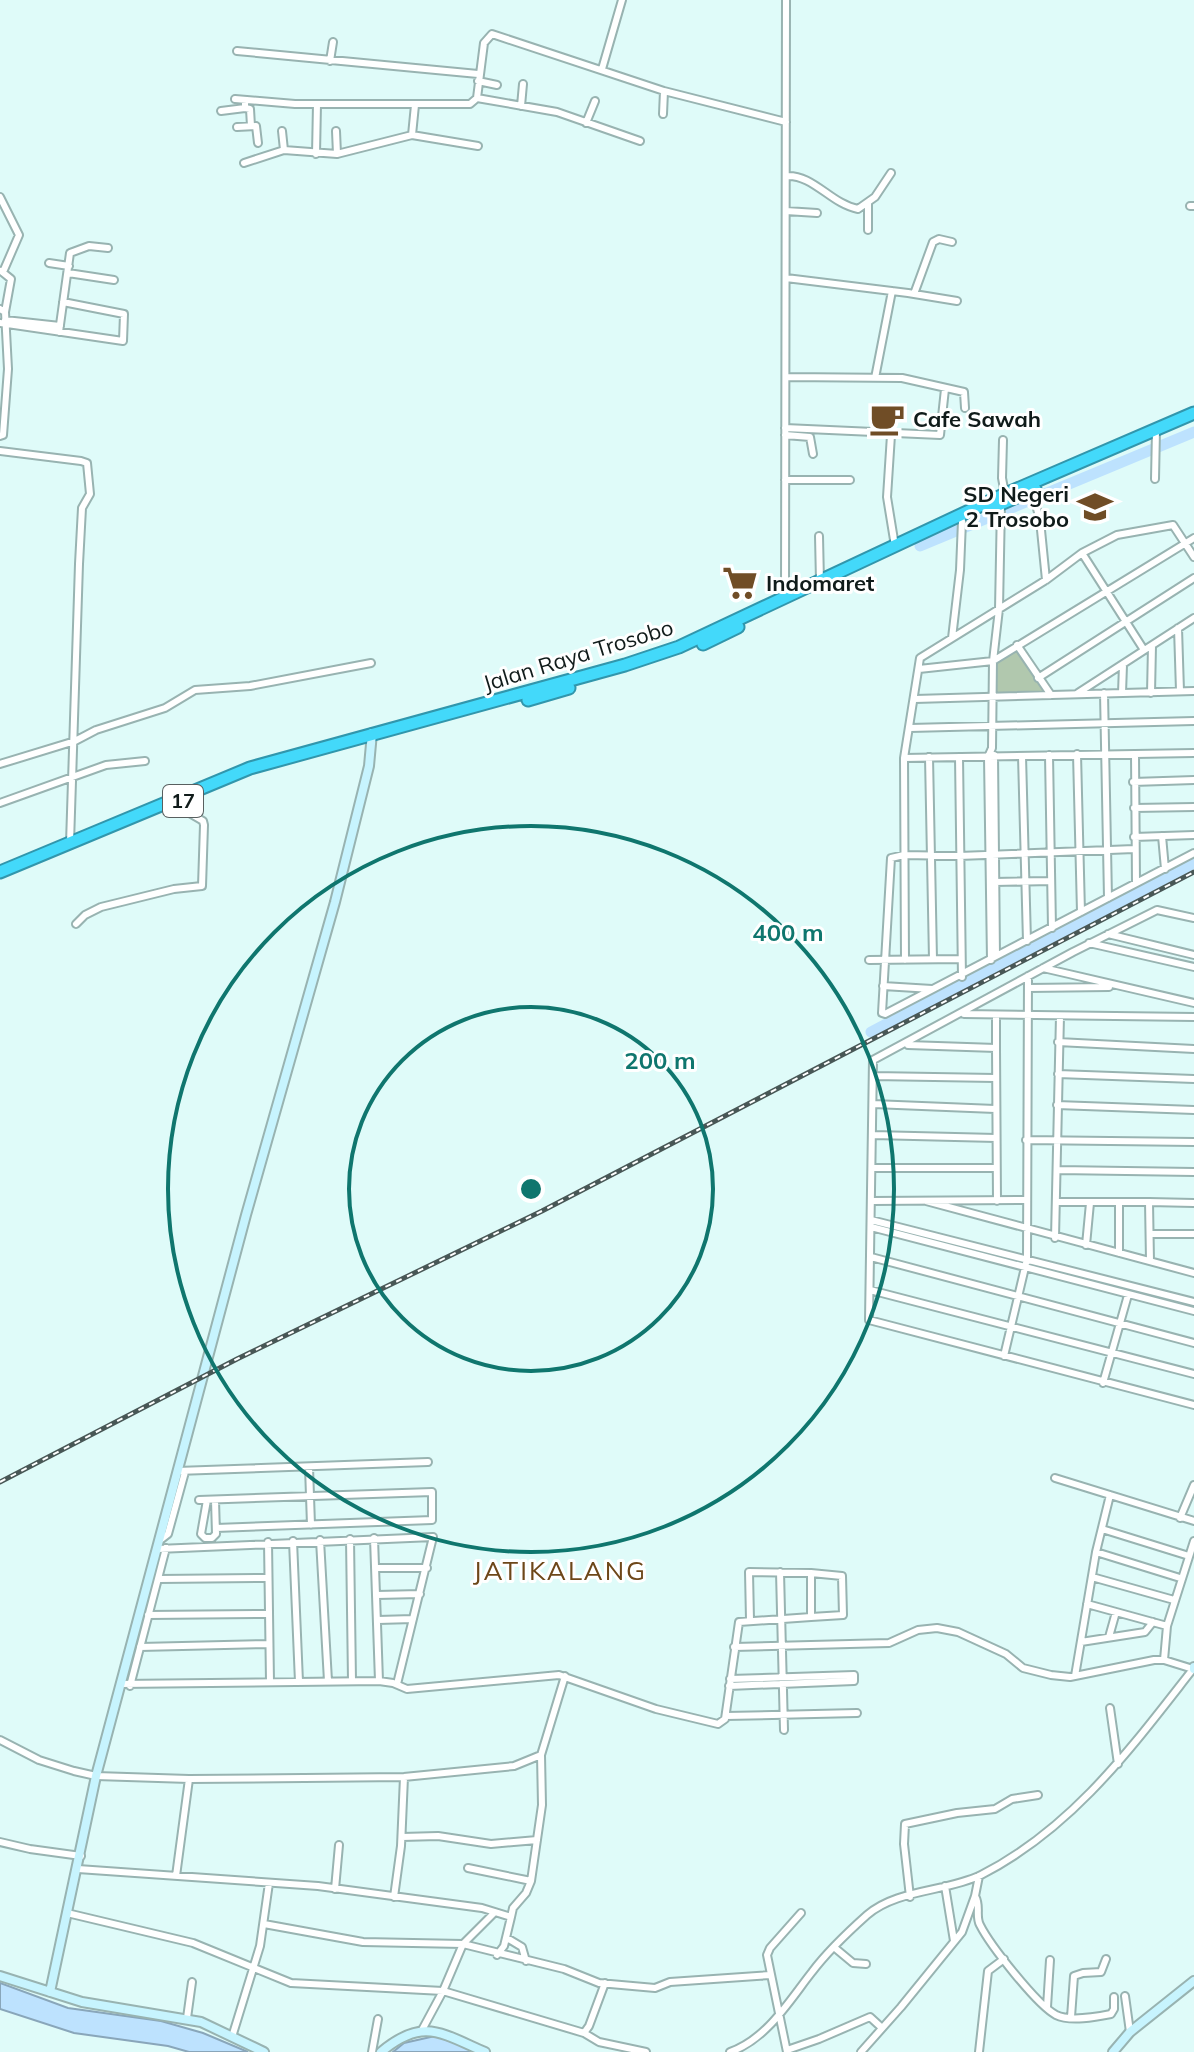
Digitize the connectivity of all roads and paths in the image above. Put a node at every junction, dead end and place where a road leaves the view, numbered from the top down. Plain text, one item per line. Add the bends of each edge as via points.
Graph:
1 (622, 0) edge
2 (786, 0) edge
3 (333, 42) dead end
4 (237, 51) dead end
5 (330, 61) junction
6 (602, 69) junction
7 (478, 78) junction
8 (523, 84) dead end
9 (497, 85) dead end
10 (664, 91) junction
11 (477, 98) junction
12 (235, 99) dead end
13 (245, 100) junction
14 (595, 101) dead end
15 (317, 104) junction
16 (415, 105) junction
17 (521, 106) junction
18 (245, 108) junction
19 (221, 111) dead end
20 (663, 114) dead end
21 (786, 122) junction
22 (586, 123) junction
23 (251, 126) junction
24 (237, 127) dead end
25 (282, 131) dead end
26 (336, 131) dead end
27 (412, 135) junction
28 (640, 141) dead end
29 (258, 143) dead end
30 (478, 146) dead end
31 (284, 150) junction
32 (316, 154) junction
33 (337, 154) junction
34 (244, 163) dead end
35 (786, 173) junction
36 (891, 173) dead end
37 (0, 197) edge
38 (868, 204) junction
39 (6, 209) junction
40 (786, 211) junction
41 (817, 213) dead end
42 (0, 218) edge
43 (868, 230) dead end
44 (952, 242) dead end
45 (108, 248) dead end
46 (49, 263) dead end
47 (68, 270) junction
48 (2, 271) edge
49 (786, 278) junction
50 (114, 280) dead end
51 (892, 291) junction
52 (914, 294) junction
53 (957, 301) dead end
54 (63, 302) junction
55 (3, 318) edge
56 (59, 329) junction
57 (0, 364) edge
58 (8, 369) junction
59 (786, 377) junction
60 (875, 378) junction
61 (945, 389) junction
62 (965, 408) dead end
63 (1194, 413) edge
64 (1194, 421) edge
65 (785, 432) junction
66 (891, 435) junction
67 (0, 436) edge
68 (1003, 440) dead end
69 (1155, 440) junction
70 (0, 451) edge
71 (813, 454) dead end
72 (1155, 479) dead end
73 (785, 480) junction
74 (850, 480) dead end
75 (1034, 495) junction
76 (1003, 505) junction
77 (963, 525) junction
78 (819, 536) dead end
79 (1194, 538) edge
80 (1185, 541) junction
81 (895, 548) junction
82 (1082, 553) junction
83 (1194, 557) edge
84 (1194, 578) edge
85 (1046, 580) junction
86 (820, 582) junction
87 (1106, 590) junction
88 (785, 598) junction
89 (999, 609) junction
90 (1194, 618) edge
91 (1127, 623) junction
92 (1178, 628) junction
93 (952, 638) junction
94 (1017, 645) junction
95 (1152, 646) junction
96 (1144, 650) junction
97 (993, 661) junction
98 (371, 663) dead end
99 (1123, 665) junction
100 (919, 669) junction
101 (1038, 678) junction
102 (1180, 691) junction
103 (1194, 691) edge
104 (1104, 693) junction
105 (1122, 693) junction
106 (1151, 693) junction
107 (1051, 695) junction
108 (1074, 695) junction
109 (993, 697) junction
110 (915, 699) junction
111 (1194, 721) edge
112 (1106, 723) junction
113 (993, 727) junction
114 (910, 728) junction
115 (75, 738) junction
116 (372, 744) junction
117 (1194, 753) edge
118 (1077, 754) junction
119 (1135, 754) junction
120 (1049, 755) junction
121 (1106, 755) junction
122 (1022, 756) junction
123 (929, 757) junction
124 (959, 757) junction
125 (992, 757) junction
126 (904, 758) junction
127 (145, 761) dead end
128 (0, 764) edge
129 (71, 778) junction
130 (1194, 780) edge
131 (1133, 782) junction
132 (0, 803) edge
133 (187, 805) junction
134 (1194, 807) edge
135 (1134, 808) junction
136 (1192, 835) edge
137 (1162, 836) junction
138 (1134, 837) junction
139 (67, 847) junction
140 (1134, 849) junction
141 (1107, 851) junction
142 (1023, 852) junction
143 (1051, 852) junction
144 (1078, 853) junction
145 (993, 854) junction
146 (1193, 854) edge
147 (904, 855) junction
148 (931, 855) junction
149 (959, 856) junction
150 (1165, 869) junction
151 (0, 872) edge
152 (0, 878) edge
153 (1024, 880) junction
154 (1051, 881) junction
155 (1136, 883) junction
156 (994, 886) junction
157 (1108, 898) junction
158 (905, 902) junction
159 (887, 903) junction
160 (1081, 912) junction
161 (1194, 918) edge
162 (76, 924) dead end
163 (1052, 928) junction
164 (1108, 934) junction
165 (1027, 941) junction
166 (1089, 943) junction
167 (1194, 955) edge
168 (994, 958) junction
169 (933, 959) junction
170 (961, 959) junction
171 (869, 960) dead end
172 (905, 960) junction
173 (885, 961) junction
174 (1194, 967) edge
175 (1043, 968) junction
176 (1028, 976) junction
177 (962, 977) junction
178 (883, 986) junction
179 (1114, 986) junction
180 (1028, 988) junction
181 (935, 989) junction
182 (1194, 1003) edge
183 (960, 1014) junction
184 (996, 1015) junction
185 (1027, 1015) junction
186 (1060, 1016) junction
187 (1194, 1017) edge
188 (1058, 1042) junction
189 (904, 1045) junction
190 (996, 1048) junction
191 (1194, 1049) edge
192 (1058, 1074) junction
193 (873, 1076) junction
194 (995, 1078) junction
195 (1194, 1079) edge
196 (873, 1104) junction
197 (1057, 1105) junction
198 (995, 1109) junction
199 (1194, 1110) edge
200 (873, 1135) junction
201 (996, 1138) junction
202 (1026, 1140) junction
203 (1058, 1140) junction
204 (1194, 1142) edge
205 (872, 1168) junction
206 (996, 1168) junction
207 (1058, 1170) junction
208 (1194, 1172) edge
209 (1027, 1200) junction
210 (872, 1201) junction
211 (926, 1201) junction
212 (997, 1201) junction
213 (1057, 1202) junction
214 (1149, 1202) junction
215 (1090, 1203) junction
216 (1119, 1203) junction
217 (1194, 1203) edge
218 (871, 1224) junction
219 (1026, 1229) junction
220 (1150, 1234) junction
221 (1194, 1234) edge
222 (1055, 1238) junction
223 (1086, 1245) junction
224 (1119, 1253) junction
225 (871, 1257) junction
226 (1027, 1259) junction
227 (1150, 1261) junction
228 (1025, 1268) junction
229 (1194, 1273) edge
230 (870, 1290) junction
231 (1128, 1295) junction
232 (1019, 1298) junction
233 (1194, 1302) edge
234 (1194, 1311) edge
235 (1120, 1324) junction
236 (1011, 1327) junction
237 (1194, 1343) edge
238 (1112, 1353) junction
239 (1004, 1356) junction
240 (1194, 1374) edge
241 (1103, 1383) junction
242 (1194, 1405) edge
243 (428, 1462) dead end
244 (309, 1467) junction
245 (181, 1471) junction
246 (1055, 1478) dead end
247 (1194, 1485) edge
248 (309, 1495) junction
249 (1110, 1495) junction
250 (207, 1500) junction
251 (1180, 1518) junction
252 (1194, 1521) edge
253 (311, 1525) junction
254 (216, 1528) junction
255 (1102, 1529) junction
256 (374, 1538) junction
257 (350, 1539) junction
258 (320, 1540) junction
259 (293, 1541) junction
260 (1194, 1541) edge
261 (268, 1542) junction
262 (161, 1546) junction
263 (1096, 1552) junction
264 (1189, 1556) junction
265 (375, 1568) junction
266 (427, 1568) junction
267 (780, 1572) junction
268 (811, 1573) junction
269 (1092, 1577) junction
270 (267, 1578) junction
271 (1180, 1578) junction
272 (159, 1579) junction
273 (420, 1594) junction
274 (377, 1595) junction
275 (1174, 1600) junction
276 (1087, 1604) junction
277 (1116, 1612) junction
278 (268, 1614) junction
279 (148, 1615) junction
280 (843, 1615) junction
281 (852, 1615) dead end
282 (780, 1617) junction
283 (811, 1617) junction
284 (413, 1619) junction
285 (378, 1620) junction
286 (750, 1620) junction
287 (1153, 1622) junction
288 (1167, 1626) junction
289 (1109, 1637) junction
290 (1081, 1642) junction
291 (269, 1644) junction
292 (780, 1646) junction
293 (140, 1647) junction
294 (734, 1647) junction
295 (1164, 1660) junction
296 (1194, 1668) edge
297 (565, 1676) junction
298 (1075, 1676) junction
299 (782, 1679) junction
300 (328, 1681) junction
301 (352, 1681) junction
302 (379, 1681) junction
303 (270, 1682) junction
304 (299, 1682) junction
305 (729, 1682) junction
306 (397, 1684) junction
307 (125, 1685) junction
308 (1110, 1708) dead end
309 (783, 1713) junction
310 (857, 1713) dead end
311 (726, 1716) junction
312 (784, 1730) dead end
313 (0, 1740) edge
314 (541, 1755) junction
315 (1118, 1764) junction
316 (96, 1776) junction
317 (404, 1777) junction
318 (189, 1779) junction
319 (1038, 1795) dead end
320 (402, 1837) junction
321 (537, 1840) junction
322 (0, 1842) edge
323 (339, 1845) dead end
324 (81, 1856) junction
325 (468, 1868) dead end
326 (78, 1869) junction
327 (176, 1876) junction
328 (979, 1876) junction
329 (531, 1881) junction
330 (269, 1883) junction
331 (945, 1886) junction
332 (335, 1889) junction
333 (975, 1896) junction
334 (394, 1897) junction
335 (910, 1897) junction
336 (67, 1913) junction
337 (494, 1913) junction
338 (801, 1913) dead end
339 (511, 1917) junction
340 (264, 1924) junction
341 (982, 1928) junction
342 (962, 1932) junction
343 (507, 1938) junction
344 (954, 1941) junction
345 (463, 1944) junction
346 (835, 1948) junction
347 (497, 1955) junction
348 (1004, 1959) junction
349 (1106, 1959) dead end
350 (1050, 1960) dead end
351 (526, 1961) junction
352 (866, 1964) dead end
353 (254, 1968) junction
354 (770, 1975) junction
355 (0, 1976) edge
356 (1194, 1981) edge
357 (192, 1982) dead end
358 (605, 1983) junction
359 (443, 1991) junction
360 (50, 1992) junction
361 (1125, 1996) dead end
362 (1114, 1997) dead end
363 (1047, 2007) junction
364 (779, 2016) junction
365 (1071, 2017) junction
366 (187, 2018) junction
367 (378, 2019) dead end
368 (882, 2028) junction
369 (422, 2030) junction
370 (1130, 2032) junction
371 (584, 2033) junction
372 (232, 2037) junction
373 (787, 2051) edge
374 (264, 2052) edge
375 (372, 2052) edge
376 (381, 2052) edge
377 (485, 2052) edge
378 (646, 2052) edge
379 (730, 2052) edge
380 (861, 2052) edge
381 (979, 2052) edge
382 (1113, 2052) edge

1 - 6 street
2 - 21 street
3 - 5 street
4 - 5 street
5 - 7 street
6 - 7 street via 492,34 484,43
6 - 10 street
7 - 9 street
7 - 11 street
8 - 17 street
10 - 20 street
10 - 21 street
11 - 16 street via 470,104
11 - 17 street
12 - 13 street
13 - 15 street
13 - 18 street
14 - 22 street
15 - 16 street
15 - 32 street
16 - 27 street
17 - 22 street
18 - 19 street
18 - 23 street
21 - 35 street
22 - 28 street
23 - 24 street
23 - 29 street via 256,126
25 - 31 street
26 - 33 street
27 - 30 street
27 - 33 street
31 - 32 street
31 - 34 street
32 - 33 street
35 - 38 street via 851,208
35 - 40 street
36 - 38 street
37 - 39 street
38 - 43 street
39 - 42 street
39 - 48 street via 19,237
40 - 41 street
40 - 49 street
44 - 52 street via 933,242
45 - 47 street via 72,251
46 - 47 street
47 - 50 street
47 - 54 street
48 - 55 street via 11,279
49 - 51 street
49 - 59 street
51 - 52 street
51 - 60 street
52 - 53 street
54 - 56 street
54 - 56 street via 124,314 123,340
55 - 56 street
55 - 58 street
57 - 58 street
58 - 67 street
59 - 60 street
59 - 65 street
60 - 61 street via 902,378
61 - 62 street via 964,392
61 - 66 street via 940,435
63 - 69 highway, Jalan Raya Trosobo / 17
64 - 69 highway, Jalan Raya Trosobo / 17
65 - 66 street
65 - 71 street via 810,437
65 - 73 street
66 - 81 street via 887,497
68 - 76 street
69 - 72 street
69 - 75 highway, Jalan Raya Trosobo / 17
69 - 76 highway, Jalan Raya Trosobo / 17
70 - 115 street via 89,464 79,564
73 - 74 street
73 - 88 street
75 - 76 highway, Jalan Raya Trosobo / 17
75 - 85 street
76 - 77 highway, Jalan Raya Trosobo / 17
76 - 81 highway, Jalan Raya Trosobo / 17
76 - 89 street
77 - 81 highway, Jalan Raya Trosobo / 17
77 - 93 street
78 - 86 street
79 - 80 street
80 - 82 street via 1170,524 1117,535
80 - 83 street
80 - 87 street
81 - 86 highway, Jalan Raya Trosobo / 17
81 - 116 highway, Jalan Raya Trosobo / 17 via 679,654
82 - 85 street
82 - 87 street
84 - 91 street
85 - 89 street
86 - 88 highway, Jalan Raya Trosobo / 17
87 - 91 street
87 - 94 street
88 - 116 highway, Jalan Raya Trosobo / 17 via 679,647
89 - 93 street
89 - 97 street
90 - 92 street
91 - 96 street
91 - 101 street
92 - 95 street
92 - 102 street
93 - 100 street via 922,655
94 - 97 street
94 - 101 street
95 - 96 street
95 - 106 street
96 - 99 street
97 - 100 street
97 - 109 street
98 - 115 street via 250,686 195,690 165,708
99 - 105 street
99 - 108 street
100 - 110 street
101 - 107 street
102 - 103 street
102 - 106 street
104 - 105 street
104 - 108 street
104 - 112 street
105 - 106 street
107 - 108 street
107 - 109 street
109 - 110 street
109 - 113 street
110 - 114 street
111 - 112 street
112 - 113 street
112 - 121 street
113 - 114 street
113 - 125 street
114 - 126 street
115 - 128 street
115 - 129 street
116 - 133 highway, Jalan Raya Trosobo / 17 via 251,774
116 - 139 highway, Jalan Raya Trosobo / 17 via 250,768
116 - 245 main road via 314,981 246,1215
117 - 119 street
118 - 120 street
118 - 121 street
118 - 144 street
119 - 121 street
119 - 131 street
120 - 122 street
120 - 143 street
121 - 141 street
122 - 125 street
122 - 142 street
123 - 124 street
123 - 126 street
123 - 148 street
124 - 125 street
124 - 149 street
125 - 145 street
126 - 147 street
127 - 129 street via 106,765
129 - 132 street
129 - 139 street
130 - 131 street
131 - 135 street
133 - 139 highway, Jalan Raya Trosobo / 17
133 - 162 street via 204,825 202,886 95,909
134 - 135 street
135 - 138 street
136 - 137 street
136 - 146 street
137 - 138 street
137 - 150 street
138 - 140 street
139 - 151 highway, Jalan Raya Trosobo / 17
139 - 152 highway, Jalan Raya Trosobo / 17
140 - 141 street
140 - 155 street
141 - 144 street
141 - 157 street
142 - 143 street
142 - 145 street
142 - 153 street
143 - 144 street
143 - 154 street
144 - 160 street
145 - 149 street
145 - 156 street
146 - 150 street
147 - 148 street
147 - 158 street
147 - 159 street via 890,860
148 - 149 street
148 - 169 street
149 - 170 street
150 - 155 street
153 - 154 street
153 - 156 street
153 - 165 street
154 - 163 street
155 - 157 street
156 - 168 street
157 - 160 street
158 - 159 street
158 - 172 street
159 - 173 street
160 - 163 street
161 - 164 street via 1157,910
163 - 165 street
164 - 166 street
164 - 167 street
165 - 168 street
166 - 174 street
166 - 175 street
168 - 177 street
169 - 170 street
169 - 172 street
170 - 177 street
171 - 173 street
172 - 173 street
173 - 178 street
175 - 176 street
175 - 179 street
176 - 180 street
176 - 183 street
177 - 181 street
178 - 181 street
178 - 181 street via 884,1014
179 - 180 street
179 - 182 street
180 - 185 street
183 - 184 street
183 - 189 street
184 - 185 street
184 - 190 street
185 - 186 street
185 - 202 street
186 - 187 street
186 - 188 street
188 - 191 street
188 - 192 street
189 - 190 street
189 - 193 street via 873,1060
190 - 194 street
192 - 195 street
192 - 197 street
193 - 194 street
193 - 196 street
194 - 198 street
196 - 198 street
196 - 200 street
197 - 199 street
197 - 203 street
198 - 201 street
200 - 201 street
200 - 205 street
201 - 206 street
202 - 203 street
202 - 209 street
203 - 204 street
203 - 207 street
205 - 206 street
205 - 210 street
206 - 212 street
207 - 208 street
207 - 213 street
209 - 212 street
209 - 219 street
210 - 211 street
210 - 218 street
211 - 212 street
211 - 219 street
213 - 215 street
213 - 222 street
214 - 216 street
214 - 217 street
214 - 220 street
215 - 216 street
215 - 223 street
216 - 224 street
218 - 225 street
218 - 226 street
218 - 228 street
219 - 222 street
219 - 226 street
220 - 221 street
220 - 227 street
222 - 223 street
223 - 224 street
224 - 227 street
225 - 230 street
225 - 232 street
226 - 228 street
226 - 233 street
227 - 229 street
228 - 231 street
228 - 232 street
230 - 236 street
230 - 239 street via 870,1322
231 - 234 street
231 - 235 street
232 - 235 street
232 - 236 street
235 - 237 street
235 - 238 street
236 - 238 street
236 - 239 street
238 - 240 street
238 - 241 street
239 - 241 street
241 - 242 street
243 - 244 street
244 - 245 street
244 - 248 street
245 - 262 main road
246 - 249 street
247 - 251 street
248 - 250 street
248 - 253 street
248 - 253 street via 432,1492 432,1520
249 - 251 street
249 - 255 street
250 - 254 street
250 - 254 street via 201,1534 212,1538
251 - 252 street
253 - 254 street
255 - 263 street
255 - 264 street
256 - 257 street
256 - 265 street
256 - 266 street via 434,1537
257 - 258 street
257 - 301 street
258 - 259 street
258 - 300 street
259 - 261 street
259 - 304 street
260 - 264 street
261 - 262 street
261 - 270 street
262 - 272 street
262 - 307 main road
263 - 269 street
263 - 271 street
264 - 271 street
265 - 266 street
265 - 274 street
266 - 273 street
267 - 268 street
267 - 282 street
267 - 286 street via 749,1572
268 - 280 street via 842,1576
268 - 283 street
269 - 275 street
269 - 276 street
270 - 272 street
270 - 278 street
271 - 275 street
272 - 279 street
273 - 274 street
273 - 284 street
274 - 285 street
275 - 288 street
276 - 277 street
276 - 290 street
277 - 287 street
277 - 289 street
278 - 279 street
278 - 291 street
279 - 293 street
280 - 281 street
280 - 283 street
282 - 283 street
282 - 286 street
282 - 292 street
284 - 285 street
284 - 306 street
285 - 302 street
286 - 294 street via 739,1622
287 - 288 street
287 - 289 street via 1145,1632
288 - 295 street
289 - 290 street
290 - 298 street
291 - 293 street
291 - 303 street
292 - 294 street
292 - 298 street via 889,1643 918,1630 949,1629 1006,1654 1023,1668
292 - 299 street
293 - 307 street
294 - 305 street
295 - 296 street
295 - 298 street
296 - 315 street
297 - 306 street via 424,1689
297 - 311 street via 713,1724
297 - 314 street
299 - 299 street via 854,1675 854,1681
299 - 305 street
299 - 309 street
300 - 301 street
300 - 304 street
301 - 302 street
302 - 306 street
303 - 304 street
303 - 307 street
305 - 311 street
307 - 316 main road
308 - 315 street
309 - 310 street
309 - 311 street
309 - 312 street
313 - 316 street via 54,1766
314 - 317 street via 514,1766
314 - 321 street via 544,1785
315 - 328 street via 1055,1828
316 - 318 street
316 - 324 main road
317 - 318 street
317 - 320 street
318 - 327 street
319 - 335 street via 1012,1799 995,1809 905,1824
320 - 321 street via 491,1844
320 - 334 street
321 - 329 street
322 - 324 street
323 - 332 street
324 - 326 main road
325 - 329 street
326 - 327 street
326 - 336 main road
327 - 330 street
328 - 331 street
328 - 333 street
329 - 339 street
330 - 332 street
330 - 340 street
331 - 335 street
331 - 344 street
332 - 334 street
333 - 341 street
333 - 342 street
334 - 337 street
335 - 346 street via 869,1913
336 - 353 street via 187,1941
336 - 360 main road
337 - 339 street
337 - 345 street
338 - 354 street via 770,1948
339 - 343 street
340 - 345 street via 363,1942
340 - 353 street
341 - 342 street
341 - 348 street
342 - 344 street
343 - 347 street
343 - 351 street via 522,1947
344 - 368 street
345 - 347 street
345 - 359 street
346 - 352 street via 853,1963
346 - 364 street
347 - 351 street
348 - 363 street
348 - 381 street via 988,1971
349 - 365 street via 1101,1972 1074,1976
350 - 363 street
351 - 358 street
353 - 359 street via 291,1983
353 - 372 street
354 - 358 street via 670,1982 657,1988
354 - 364 street
355 - 360 main road
356 - 370 main road
357 - 366 street
358 - 371 street
359 - 369 street
359 - 371 street
360 - 366 main road
361 - 370 street
362 - 365 street via 1111,2014
363 - 365 street
364 - 373 street
364 - 379 street
366 - 372 main road
367 - 375 street
368 - 373 street via 870,2017
368 - 380 street
369 - 376 main road
369 - 377 main road via 441,2032
370 - 382 main road
371 - 378 street via 599,2042
372 - 374 main road

